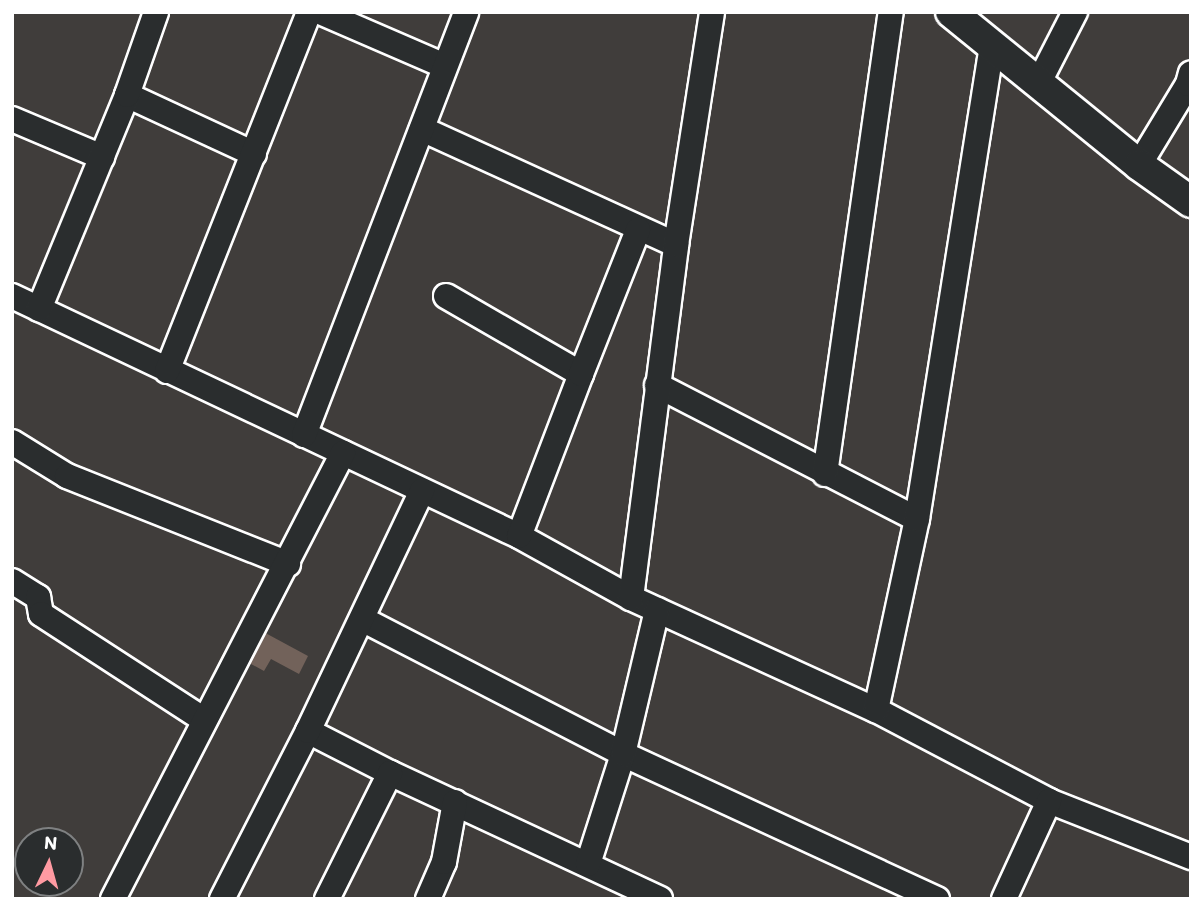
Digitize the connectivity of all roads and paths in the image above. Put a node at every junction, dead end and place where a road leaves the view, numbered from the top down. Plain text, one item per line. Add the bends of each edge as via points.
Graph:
1 (156, 12) edge
2 (309, 12) edge
3 (320, 12) edge
4 (466, 12) edge
5 (712, 12) edge
6 (891, 12) edge
7 (951, 12) edge
8 (1075, 12) edge
9 (992, 44) junction
10 (445, 66) junction
11 (1191, 73) edge
12 (1039, 82) junction
13 (127, 95) junction
14 (12, 120) edge
15 (422, 129) junction
16 (254, 154) junction
17 (102, 157) junction
18 (1139, 165) junction
19 (1191, 202) edge
20 (638, 230) junction
21 (676, 245) junction
22 (12, 296) edge
23 (446, 296) dead end
24 (39, 309) junction
25 (167, 370) junction
26 (581, 374) junction
27 (657, 385) junction
28 (304, 435) junction
29 (12, 442) edge
30 (342, 453) junction
31 (825, 474) junction
32 (422, 491) junction
33 (917, 519) junction
34 (519, 536) junction
35 (288, 564) junction
36 (12, 581) edge
37 (631, 598) junction
38 (657, 610) junction
39 (362, 619) junction
40 (876, 710) junction
41 (204, 720) junction
42 (308, 731) junction
43 (623, 754) junction
44 (390, 773) junction
45 (1049, 801) junction
46 (455, 802) junction
47 (1191, 856) edge
48 (588, 864) junction
49 (113, 899) edge
50 (222, 899) edge
51 (327, 899) edge
52 (428, 899) edge
53 (660, 899) edge
54 (937, 899) edge
55 (1004, 899) edge

1 - 13 street
2 - 16 street
3 - 10 street
4 - 10 street
5 - 21 street
6 - 31 street
7 - 9 main road
8 - 12 street
9 - 12 main road
9 - 33 street
10 - 15 street
11 - 18 street
12 - 18 main road
13 - 16 street
13 - 17 street
14 - 17 street
15 - 20 street
15 - 28 street
16 - 25 street
17 - 24 street
18 - 19 main road
20 - 21 street
20 - 26 street
21 - 27 street
22 - 24 street
23 - 26 street
24 - 25 street
25 - 28 street
26 - 34 street
27 - 31 street
27 - 37 street
28 - 30 street
29 - 35 street via 67,476
30 - 32 street
30 - 35 street
31 - 33 street
32 - 34 street
32 - 39 street
33 - 40 street
34 - 37 street
35 - 41 street
36 - 41 street via 38,597 41,614
37 - 38 street
38 - 40 street
38 - 43 street
39 - 42 street
39 - 43 street
40 - 45 street
41 - 49 street
42 - 44 street
42 - 50 street
43 - 48 street
43 - 54 street
44 - 46 street
44 - 51 street
45 - 47 street
45 - 55 street
46 - 48 street
46 - 52 street via 444,862
48 - 53 street

